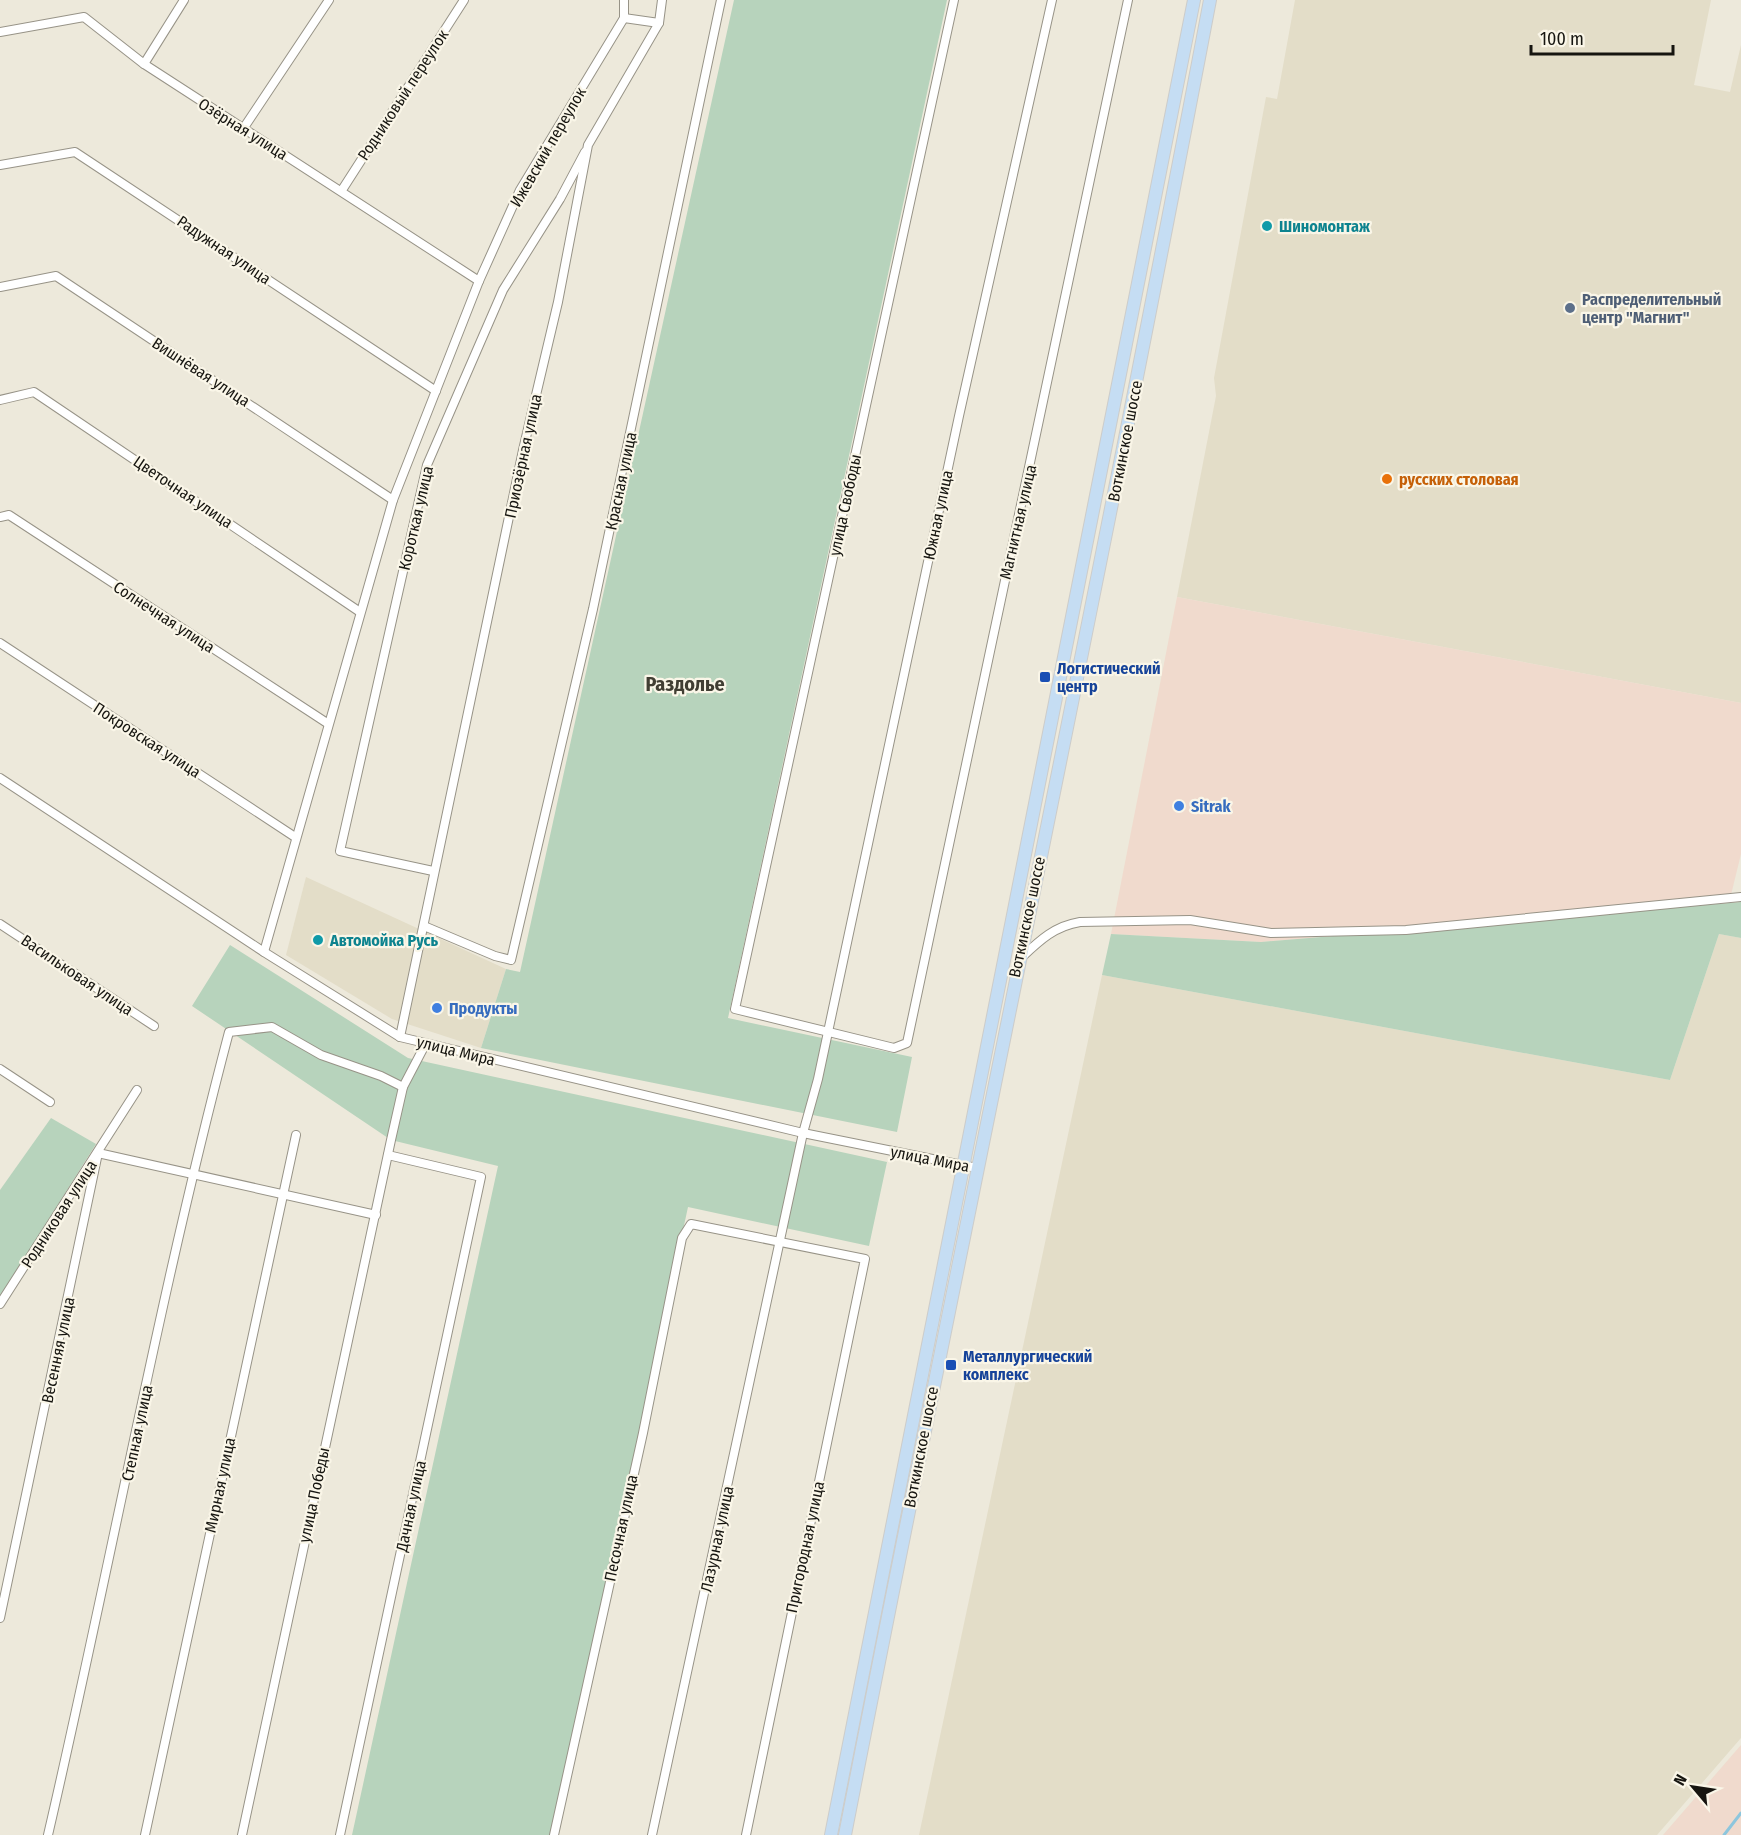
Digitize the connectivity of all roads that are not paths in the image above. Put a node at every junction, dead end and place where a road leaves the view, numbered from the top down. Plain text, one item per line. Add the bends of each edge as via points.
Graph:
1 (184, 0) edge
2 (329, 0) edge
3 (464, 0) edge
4 (624, 0) edge
5 (662, 0) edge
6 (721, 0) edge
7 (954, 0) edge
8 (1052, 0) edge
9 (1128, 0) edge
10 (1194, 0) edge
11 (1210, 0) edge
12 (624, 18) junction
13 (659, 22) junction
14 (0, 32) edge
15 (144, 64) junction
16 (243, 129) junction
17 (588, 145) junction
18 (0, 165) edge
19 (342, 190) junction
20 (479, 281) junction
21 (0, 287) edge
22 (436, 391) junction
23 (0, 400) edge
24 (393, 500) junction
25 (0, 517) edge
26 (360, 612) junction
27 (0, 643) edge
28 (327, 723) junction
29 (0, 778) edge
30 (295, 837) junction
31 (434, 871) junction
32 (1741, 897) edge
33 (0, 924) edge
34 (424, 926) junction
35 (264, 952) junction
36 (1018, 960) junction
37 (154, 1026) dead end
38 (827, 1030) junction
39 (400, 1037) junction
40 (426, 1045) junction
41 (0, 1069) edge
42 (403, 1088) junction
43 (137, 1090) dead end
44 (50, 1102) dead end
45 (803, 1133) junction
46 (296, 1135) dead end
47 (98, 1154) junction
48 (388, 1155) junction
49 (963, 1165) junction
50 (977, 1168) junction
51 (192, 1174) junction
52 (284, 1193) junction
53 (376, 1215) junction
54 (780, 1243) junction
55 (0, 1304) edge
56 (0, 1618) edge
57 (48, 1835) edge
58 (145, 1835) edge
59 (242, 1835) edge
60 (340, 1835) edge
61 (554, 1835) edge
62 (652, 1835) edge
63 (746, 1835) edge
64 (831, 1835) edge
65 (845, 1835) edge

1 - 15 street
2 - 16 street
3 - 19 street, Родниковый переулок
4 - 12 street
5 - 13 street, Приозёрная улица
6 - 34 street, Красная улица via 596,598 511,960
7 - 38 street, улица Свободы via 735,1009
8 - 38 street, Южная улица
9 - 38 street, Магнитная улица via 907,1043 894,1048
10 - 49 main road, Воткинское шоссе
11 - 36 main road, Воткинское шоссе via 1093,604
12 - 13 street
12 - 20 street, Ижевский переулок via 520,190
13 - 17 street, Приозёрная улица
14 - 15 street, Озёрная улица via 84,16
15 - 16 street, Озёрная улица
16 - 19 street, Озёрная улица
17 - 31 street, Приозёрная улица via 558,302
17 - 31 street, Короткая улица via 560,199 503,290 427,465 340,851
18 - 22 street, Радужная улица via 75,152
19 - 20 street, Озёрная улица
20 - 22 street, Ижевский переулок
21 - 24 street, Вишнёвая улица via 56,276
22 - 24 street, Ижевский переулок
23 - 26 street, Цветочная улица via 34,392
24 - 26 street, Ижевский переулок
25 - 28 street, Солнечная улица via 9,515
26 - 28 street, Ижевский переулок
27 - 30 street, Покровская улица
28 - 30 street, Ижевский переулок
29 - 35 street, улица Мира
30 - 35 street, Ижевский переулок
31 - 34 street, Приозёрная улица
32 - 36 street via 1406,930 1271,933 1190,921 1080,922 1065,924 1047,934
33 - 37 street, Васильковая улица
34 - 39 street, Приозёрная улица
35 - 39 street, улица Мира
36 - 50 main road, Воткинское шоссе
38 - 45 street, Южная улица
39 - 40 street, улица Мира
40 - 42 street, улица Победы
40 - 45 street, улица Мира
41 - 44 street
42 - 48 street, улица Победы
42 - 51 street, Степная улица via 321,1055 272,1027 229,1032
43 - 47 street, Весенняя улица
45 - 49 street, улица Мира
45 - 54 street, Лазурная улица
46 - 52 street, Мирная улица
47 - 51 street
47 - 55 street, Родниковая улица
47 - 56 street, Весенняя улица
48 - 53 street, улица Победы
48 - 60 street, Дачная улица via 481,1177
49 - 50 street, улица Мира
49 - 64 main road, Воткинское шоссе
50 - 65 main road, Воткинское шоссе
51 - 52 street
51 - 57 street, Степная улица
52 - 53 street
52 - 58 street, Мирная улица
53 - 59 street, улица Победы
54 - 61 street, Песочная улица via 692,1224 682,1238
54 - 62 street, Лазурная улица
54 - 63 street, Пригородная улица via 865,1260

